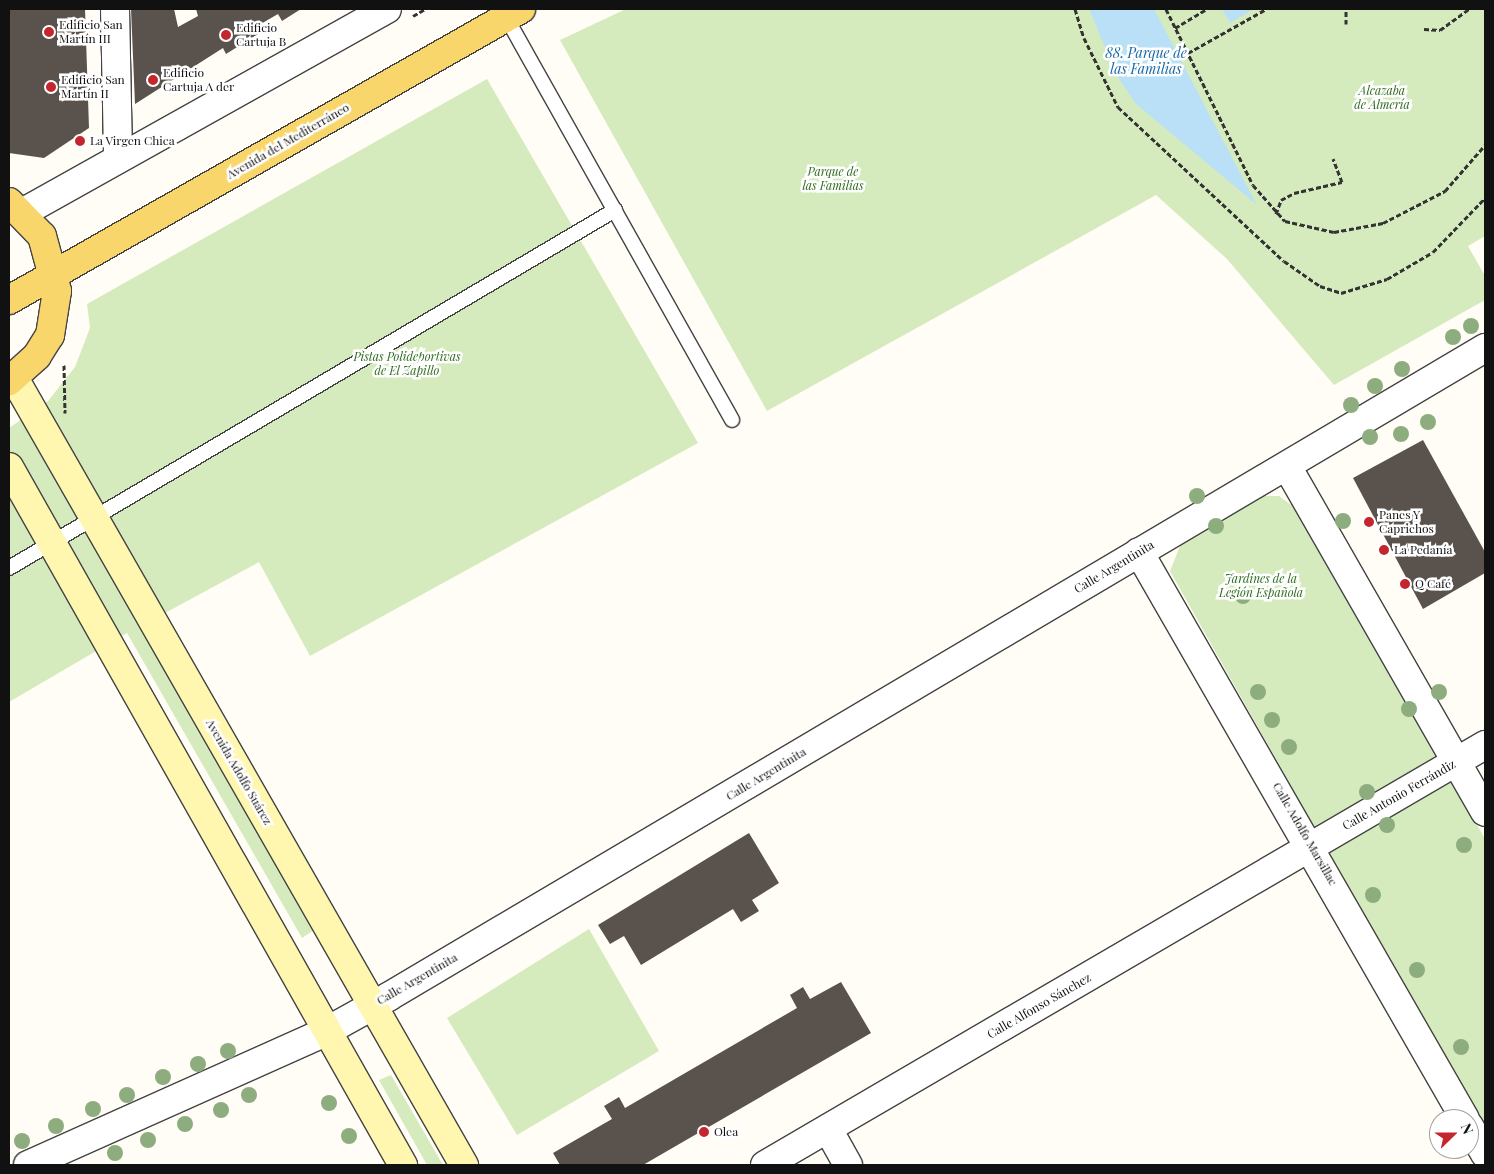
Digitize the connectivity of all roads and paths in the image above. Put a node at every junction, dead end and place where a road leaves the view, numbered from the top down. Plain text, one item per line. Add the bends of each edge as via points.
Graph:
1 (115, 9) edge
2 (1075, 9) edge
3 (1166, 9) edge
4 (1208, 9) edge
5 (1266, 9) edge
6 (1346, 9) edge
7 (1469, 9) edge
8 (373, 13) edge
9 (514, 13) edge
10 (1346, 24) dead end
11 (1175, 28) junction
12 (1424, 28) dead end
13 (1188, 53) junction
14 (1485, 145) edge
15 (118, 155) junction
16 (1333, 159) dead end
17 (1485, 198) edge
18 (15, 208) edge
19 (615, 210) junction
20 (1276, 215) junction
21 (54, 274) junction
22 (9, 300) edge
23 (1485, 348) edge
24 (11, 380) edge
25 (732, 420) dead end
26 (9, 467) edge
27 (1288, 468) junction
28 (93, 517) junction
29 (51, 542) junction
30 (1139, 552) junction
31 (9, 568) edge
32 (1485, 744) edge
33 (1457, 761) junction
34 (1485, 812) edge
35 (1312, 846) junction
36 (371, 1005) junction
37 (327, 1030) junction
38 (1459, 1109) edge
39 (828, 1129) junction
40 (28, 1165) edge
41 (403, 1165) edge
42 (464, 1165) edge
43 (765, 1165) edge
44 (848, 1165) edge

1 - 15 street
2 - 17 path via 1084,38 1118,107 1284,261 1320,286 1341,293 1386,280 1433,252
3 - 11 path
4 - 11 path
5 - 13 path
6 - 10 path
7 - 12 path via 1440,30
8 - 15 street
9 - 19 lane
9 - 21 main road, Avenida del Mediterráneo
11 - 13 path
13 - 20 path via 1253,185
14 - 20 path via 1445,191 1383,223 1334,232 1308,229
15 - 18 street
16 - 20 path via 1342,182 1294,193 1281,200
18 - 21 main road via 42,236
19 - 25 lane
19 - 28 lane
21 - 22 main road, Avenida del Mediterráneo
21 - 24 main road via 57,310 50,335
23 - 27 street, Calle Argentinita
24 - 28 street, Avenida Adolfo Suárez
26 - 29 street
27 - 30 street, Calle Argentinita
27 - 33 street
28 - 29 lane
28 - 36 street, Avenida Adolfo Suárez
29 - 31 lane
29 - 37 street
30 - 35 street, Calle Adolfo Marsillac
30 - 36 street, Calle Argentinita
32 - 33 street, Calle Antonio Ferrándiz
33 - 34 street
33 - 35 street, Calle Antonio Ferrándiz
35 - 38 street, Calle Adolfo Marsillac
35 - 39 street, Calle Alfonso Sánchez
36 - 37 street, Calle Argentinita
36 - 42 street, Avenida Adolfo Suárez
37 - 40 street, Calle Argentinita
37 - 41 street
39 - 43 street, Calle Alfonso Sánchez
39 - 44 street

